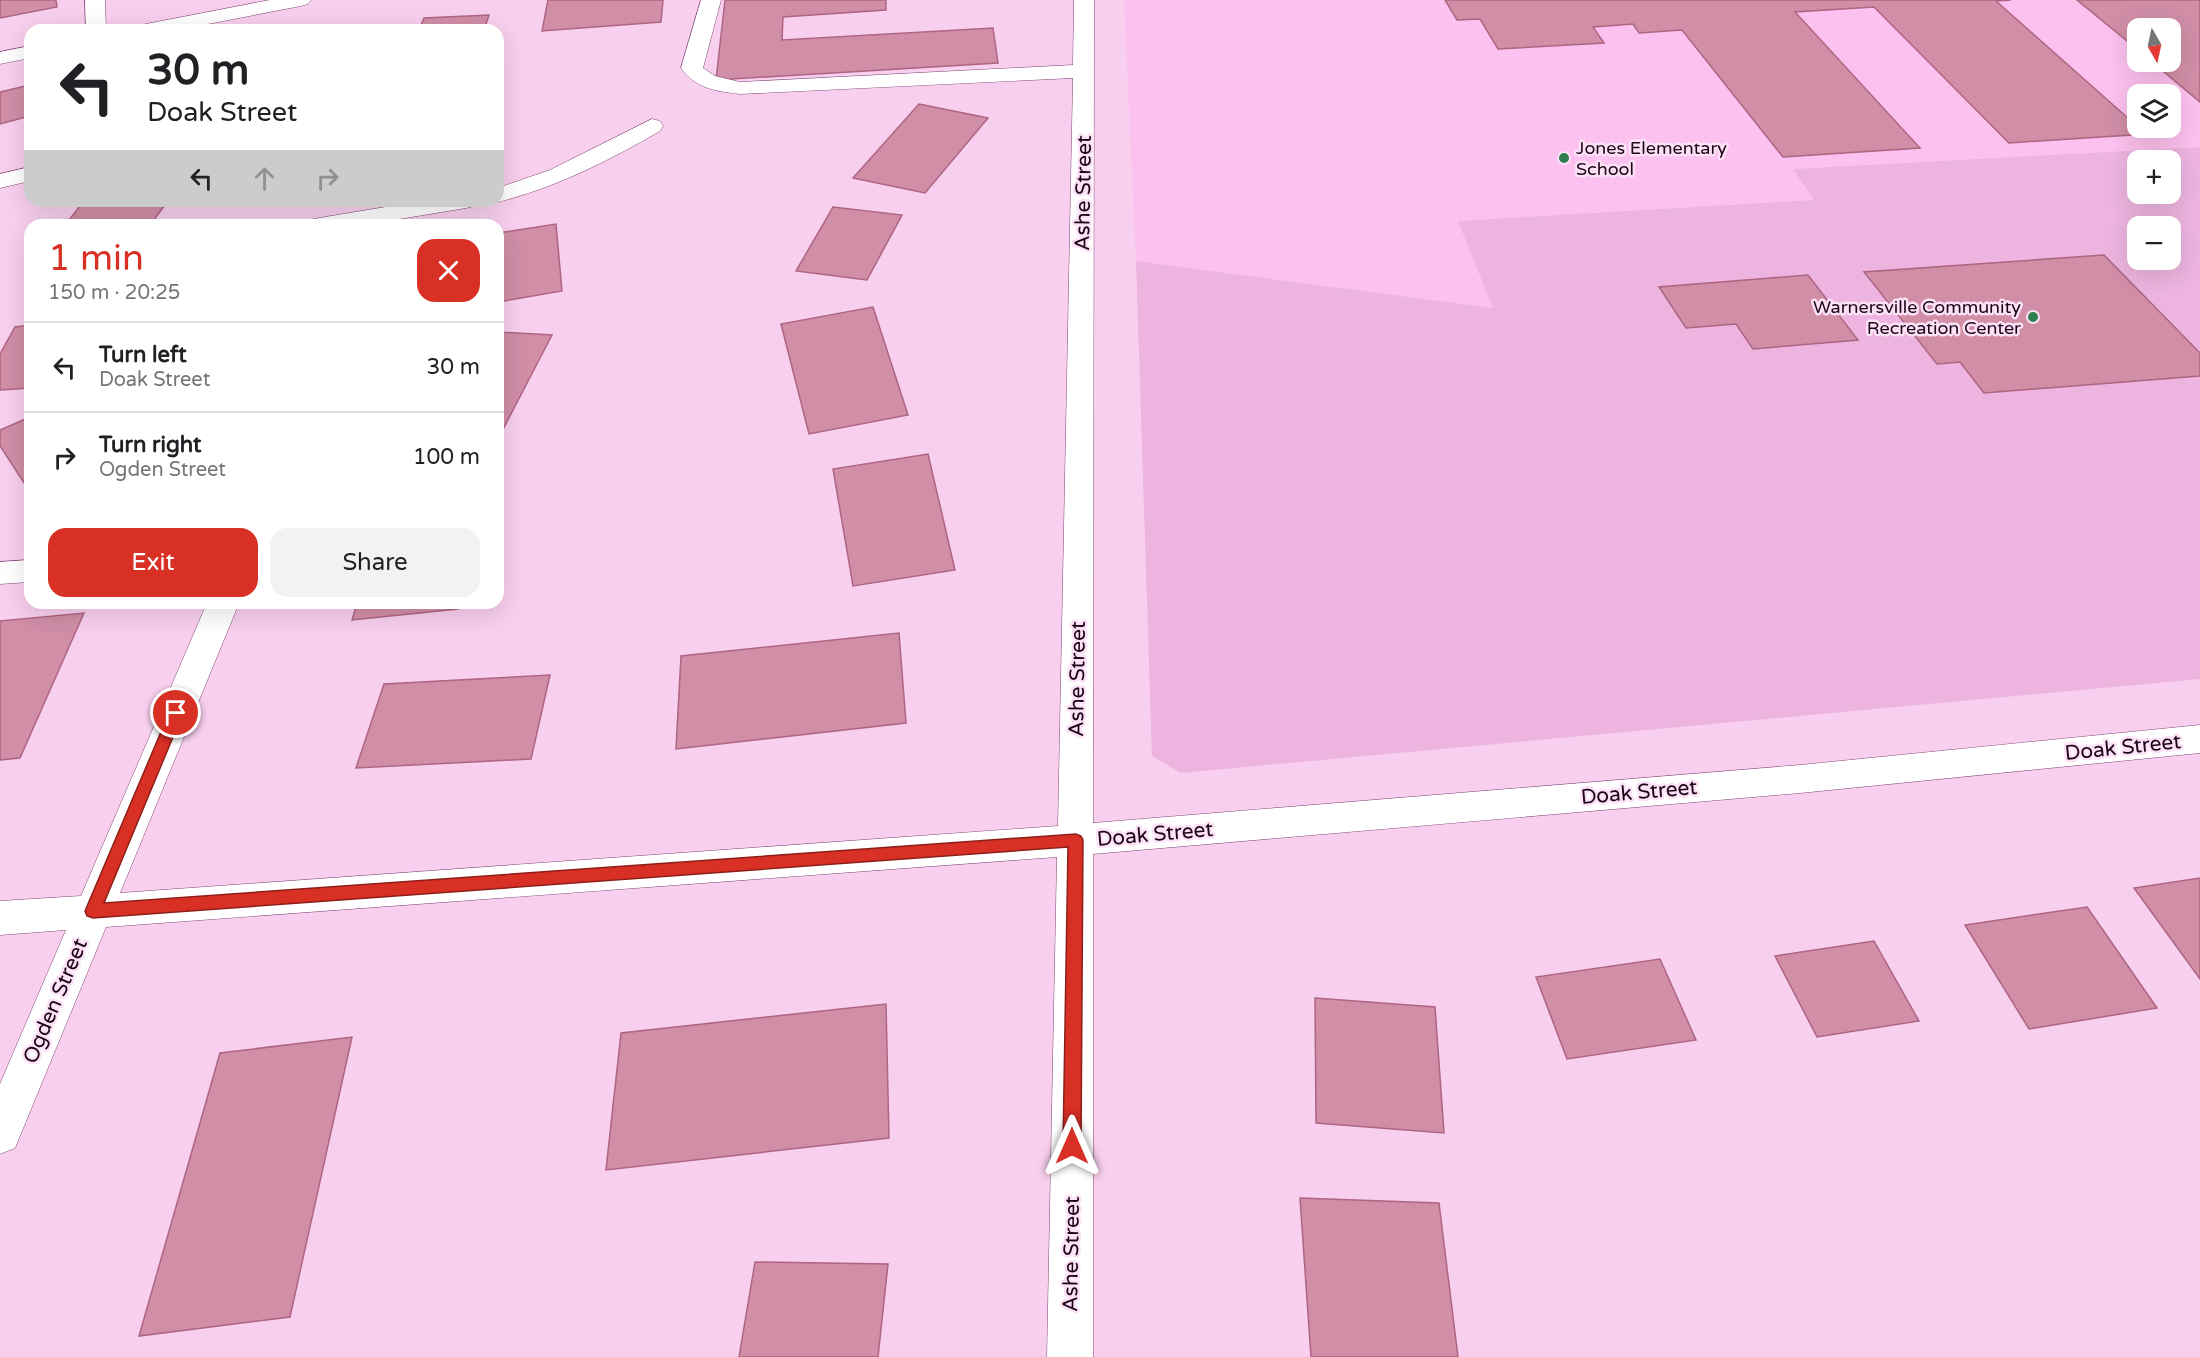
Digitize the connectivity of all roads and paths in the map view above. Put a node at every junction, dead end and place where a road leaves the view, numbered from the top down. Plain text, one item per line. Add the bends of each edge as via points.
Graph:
1 (95, 0) edge
2 (301, 0) edge
3 (711, 0) edge
4 (1084, 0) edge
5 (269, 10) edge
6 (96, 24) edge
7 (183, 24) edge
8 (24, 53) edge
9 (0, 58) edge
10 (1084, 71) junction
11 (652, 126) dead end
12 (24, 175) edge
13 (0, 181) edge
14 (504, 193) edge
15 (430, 207) edge
16 (356, 219) edge
17 (24, 571) edge
18 (0, 573) edge
19 (220, 609) edge
20 (2200, 739) edge
21 (1076, 840) junction
22 (93, 911) junction
23 (0, 918) edge
24 (0, 1133) edge
25 (1070, 1357) edge

1 - 6 street
2 - 5 street
3 - 10 street via 692,68 699,78 716,84 740,88
4 - 10 street, Ashe Street
5 - 7 street
8 - 9 street
10 - 21 street, Ashe Street
11 - 14 street via 572,170
12 - 13 street
15 - 16 street
17 - 18 street
19 - 22 street, Ogden Street
20 - 21 street, Doak Street via 1800,779
21 - 22 street, Doak Street
21 - 25 street, Ashe Street
22 - 23 street, Doak Street
22 - 24 street, Ogden Street

